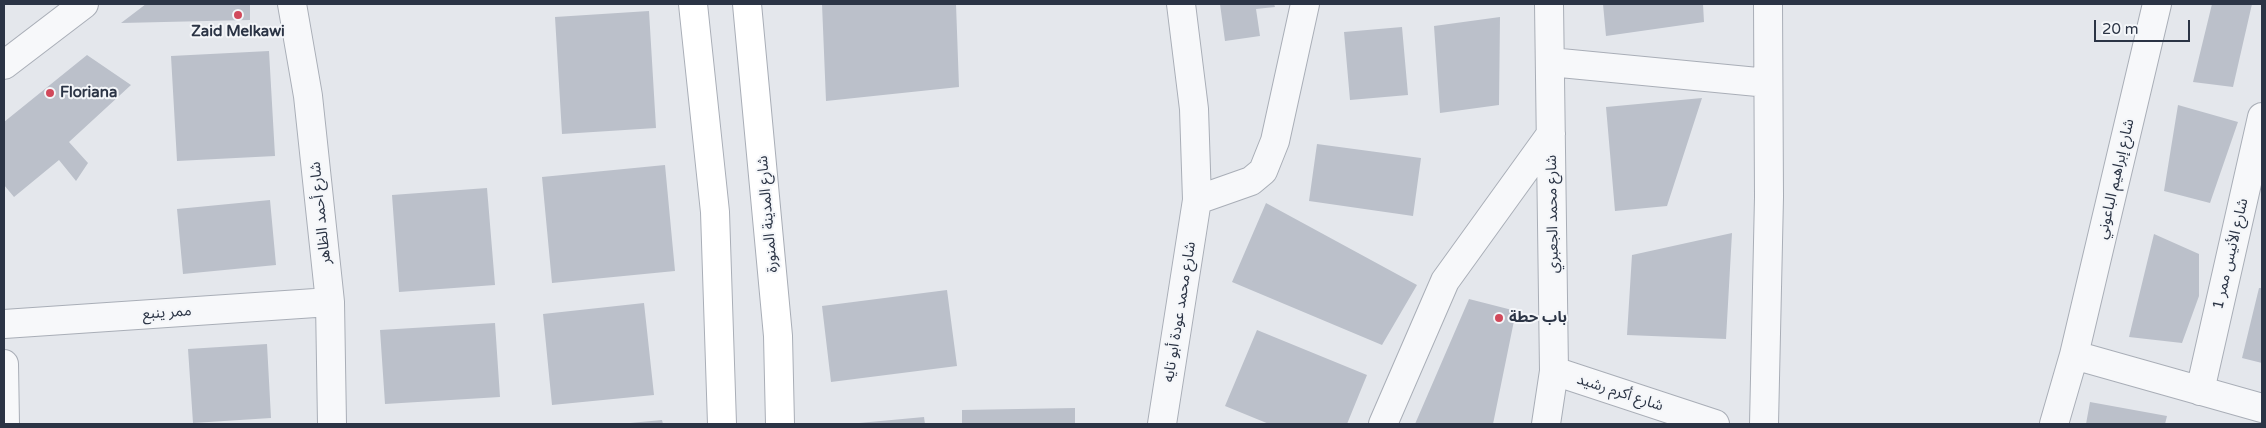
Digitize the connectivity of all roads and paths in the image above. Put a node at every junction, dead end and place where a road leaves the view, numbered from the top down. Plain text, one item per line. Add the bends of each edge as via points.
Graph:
1 (84, 4) edge
2 (292, 4) edge
3 (693, 4) edge
4 (747, 4) edge
5 (1181, 4) edge
6 (1305, 4) edge
7 (1549, 4) edge
8 (1768, 4) edge
9 (2158, 4) edge
10 (1550, 62) junction
11 (4, 65) edge
12 (1768, 83) junction
13 (2262, 117) edge
14 (1551, 134) junction
15 (1197, 200) junction
16 (330, 302) junction
17 (4, 324) edge
18 (2074, 355) junction
19 (4, 364) edge
20 (1554, 370) junction
21 (2200, 391) junction
22 (2262, 408) edge
23 (5, 424) edge
24 (332, 424) edge
25 (722, 424) edge
26 (780, 424) edge
27 (1162, 424) edge
28 (1383, 424) edge
29 (1546, 424) edge
30 (1715, 424) edge
31 (1764, 424) edge
32 (2054, 424) edge

1 - 11 street
2 - 16 street, شارع أحمد الظاهر via 308,96
3 - 25 main road via 715,212
4 - 26 main road, شارع المدينة المنورة via 778,336
5 - 15 street, شارع محمد عودة أبو تايه via 1194,109
6 - 15 street via 1275,141 1263,172 1240,186
7 - 10 street, شارع محمد الجعبري
8 - 12 street
9 - 18 street, شارع إبراهيم الباعوني
10 - 12 street
10 - 14 street, شارع محمد الجعبري
12 - 31 street
13 - 21 street, شارع الأنيس ممر 1
14 - 20 street, شارع محمد الجعبري
14 - 28 street via 1445,281
15 - 27 street, شارع محمد عودة أبو تايه
16 - 17 street, ممر ينبع
16 - 24 street, شارع أحمد الظاهر
18 - 21 street
18 - 32 street, شارع إبراهيم الباعوني
19 - 23 street
20 - 29 street, شارع محمد الجعبري
20 - 30 street, شارع أكرم رشيد
21 - 22 street

